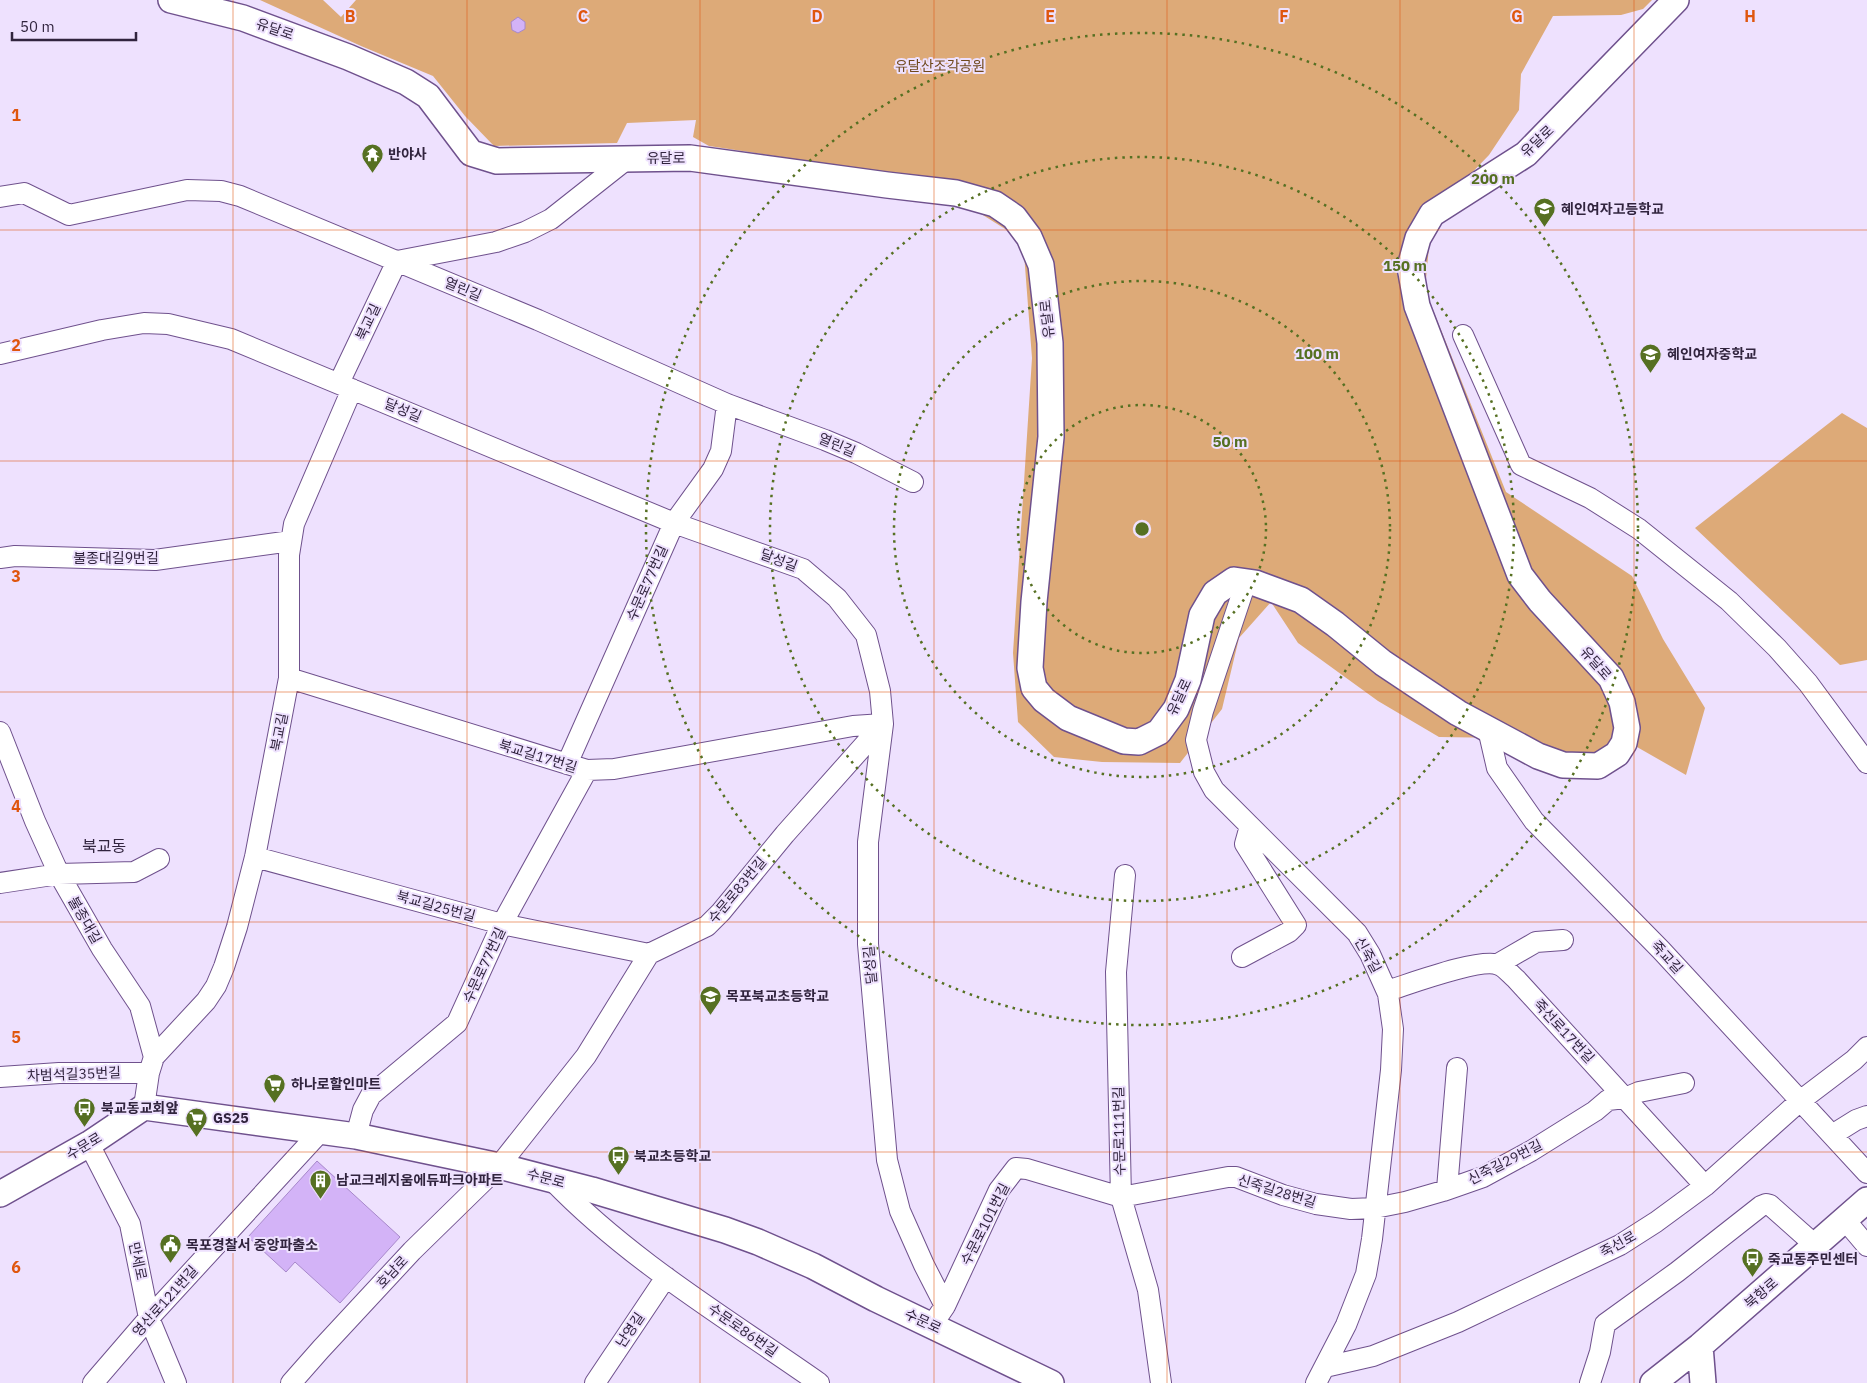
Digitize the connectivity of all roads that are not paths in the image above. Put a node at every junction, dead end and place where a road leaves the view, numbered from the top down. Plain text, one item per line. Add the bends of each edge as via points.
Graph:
1 (171, 0) edge
2 (1676, 0) edge
3 (627, 159) junction
4 (0, 196) edge
5 (397, 261) junction
6 (1464, 335) dead end
7 (0, 354) edge
8 (346, 386) junction
9 (727, 404) junction
10 (913, 482) dead end
11 (674, 523) junction
12 (290, 540) junction
13 (0, 558) edge
14 (1246, 582) junction
15 (289, 678) junction
16 (884, 724) junction
17 (1488, 729) junction
18 (0, 732) edge
19 (1867, 763) edge
20 (566, 764) junction
21 (587, 770) junction
22 (1250, 826) junction
23 (255, 857) junction
24 (159, 859) dead end
25 (59, 874) junction
26 (1125, 875) dead end
27 (0, 883) edge
28 (502, 924) junction
29 (1563, 940) dead end
30 (649, 954) junction
31 (1242, 957) dead end
32 (1498, 964) junction
33 (1387, 991) junction
34 (1867, 1047) edge
35 (151, 1065) junction
36 (1457, 1068) dead end
37 (0, 1078) edge
38 (1684, 1083) dead end
39 (1625, 1098) junction
40 (1800, 1101) junction
41 (144, 1107) junction
42 (1867, 1116) edge
43 (321, 1131) junction
44 (1832, 1135) junction
45 (356, 1136) junction
46 (89, 1144) junction
47 (498, 1166) junction
48 (1867, 1173) edge
49 (552, 1180) junction
50 (1705, 1186) junction
51 (1448, 1189) junction
52 (0, 1194) edge
53 (1121, 1197) junction
54 (1867, 1200) edge
55 (1375, 1208) junction
56 (1845, 1220) junction
57 (1816, 1246) junction
58 (1867, 1246) edge
59 (666, 1277) junction
60 (939, 1316) junction
61 (149, 1318) junction
62 (1700, 1346) junction
63 (1321, 1375) edge
64 (795, 1376) edge
65 (93, 1383) edge
66 (176, 1383) edge
67 (291, 1383) edge
68 (595, 1383) edge
69 (819, 1383) edge
70 (1051, 1383) edge
71 (1161, 1383) edge
72 (1590, 1383) edge
73 (1653, 1383) edge
74 (1702, 1383) edge

1 - 3 street, 유달로 via 243,18 406,82 428,96 471,152 497,161
2 - 17 street, 유달로 via 1526,154 1432,214 1418,238 1410,266 1417,306 1520,575 1611,678 1622,702 1627,728 1624,743 1617,754 1598,766 1563,764 1538,756
3 - 5 street via 551,219 525,232 488,243
3 - 14 street, 유달로 via 690,158 956,192 995,204 1014,217 1029,237 1041,265 1050,343 1051,437 1030,668 1034,688 1068,718 1124,741 1139,742 1159,732 1176,709 1188,680 1202,615 1215,593 1234,580
4 - 5 street, 열린길 via 24,193 69,215 187,190 221,191
5 - 8 street, 북교길
5 - 9 street, 열린길
6 - 19 street via 1521,465 1590,498 1638,530 1729,601 1778,648 1808,683
7 - 8 street, 달성길 via 102,330 144,323 168,324 231,339
8 - 11 street, 달성길
8 - 12 street, 북교길
9 - 10 street, 열린길 via 856,453
9 - 11 street, 수문로77번길 via 721,451 713,469
11 - 16 street, 달성길 via 803,569 837,598 866,635 880,691
11 - 20 street, 수문로77번길
12 - 13 street, 불종대길9번길 via 155,560
12 - 15 street, 북교길
14 - 17 street, 유달로 via 1301,600 1391,668 1458,714
14 - 22 street, 신죽길 via 1196,740 1204,772 1214,790
15 - 20 street, 북교길17번길
15 - 23 street, 북교길
16 - 21 street, 북교길17번길 via 852,726 614,769
16 - 30 street, 수문로83번길 via 707,926
16 - 60 street, 달성길 via 868,842 868,944 887,1160 900,1211 924,1265
17 - 40 street, 죽교길 via 1497,768 1534,821 1661,950
18 - 25 street, 불종대길
20 - 21 street, 북교길17번길
21 - 28 street, 수문로77번길
22 - 31 street via 1245,844 1296,925
22 - 33 street, 신죽길 via 1357,933
23 - 28 street, 북교길25번길
23 - 35 street, 북교길 via 237,927 216,986
24 - 25 street via 134,872
25 - 27 street
25 - 35 street, 불종대길 via 102,949 140,1006
26 - 53 street, 수문로111번길 via 1116,972
28 - 30 street, 북교길25번길
28 - 45 street, 수문로77번길 via 457,1023 371,1095
29 - 32 street via 1536,942
30 - 47 street via 586,1056
32 - 33 street via 1474,966
32 - 39 street, 죽선로17번길 via 1516,979
33 - 55 street, 신죽길 via 1393,1028 1391,1070
34 - 40 street, 죽선로
35 - 37 street, 차범석길35번길 via 115,1072
35 - 41 street, 불종대길
36 - 51 street
38 - 39 street, 신죽길29번길
39 - 50 street, 죽선로17번길
39 - 51 street, 신죽길29번길 via 1608,1100 1531,1151 1483,1176
40 - 44 street, 죽교길
40 - 50 street, 죽선로
41 - 43 street, 수문로
41 - 46 street, 수문로
42 - 44 street
43 - 45 street, 수문로
43 - 61 street, 영산로121번길
44 - 48 street, 죽교길
45 - 47 street, 수문로
46 - 52 street, 수문로
46 - 61 street, 만세로 via 130,1224
47 - 49 street, 수문로
47 - 67 street, 호남로 via 412,1251
49 - 59 street, 수문로86번길 via 579,1208
49 - 60 street, 수문로 via 758,1242 876,1299
50 - 63 street, 죽선로 via 1620,1246 1458,1322
51 - 55 street, 신죽길29번길
53 - 55 street, 신죽길28번길 via 1236,1177 1316,1204
53 - 60 street, 수문로101번길 via 1016,1168 999,1190
53 - 71 street, 수문로111번길 via 1148,1290
54 - 56 street, 북항로
55 - 63 street, 신죽길 via 1366,1274
56 - 57 street, 북항로
56 - 58 street
57 - 62 street, 북항로
57 - 72 street via 1770,1205 1761,1206 1605,1324
59 - 64 street, 수문로86번길
59 - 68 street, 난영길
60 - 70 street, 수문로
61 - 65 street, 영산로121번길
61 - 66 street, 만세로
62 - 73 street, 북항로
62 - 74 street
64 - 69 street, 수문로86번길

